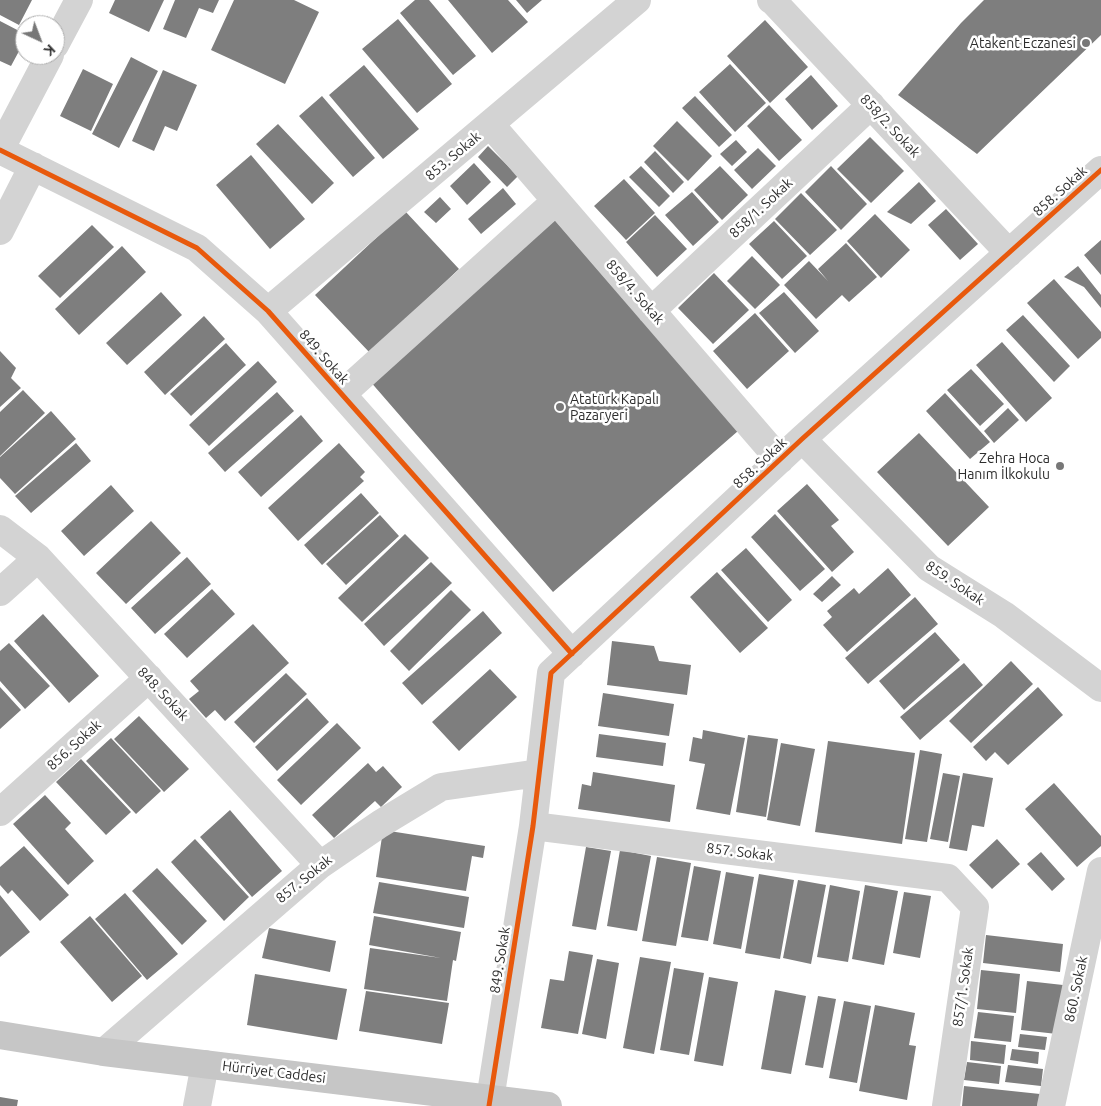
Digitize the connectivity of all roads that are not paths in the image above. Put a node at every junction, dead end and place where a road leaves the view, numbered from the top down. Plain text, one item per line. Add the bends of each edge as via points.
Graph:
1 (79, 0) edge
2 (638, 0) edge
3 (771, 0) edge
4 (65, 26) edge
5 (45, 65) edge
6 (871, 105) junction
7 (490, 124) junction
8 (0, 150) edge
9 (33, 166) junction
10 (1098, 177) edge
11 (556, 201) junction
12 (0, 231) edge
13 (1009, 253) junction
14 (268, 311) junction
15 (651, 311) junction
16 (342, 394) junction
17 (802, 440) junction
18 (780, 460) junction
19 (0, 529) edge
20 (38, 558) junction
21 (0, 592) edge
22 (572, 654) junction
23 (149, 678) junction
24 (1101, 688) edge
25 (539, 773) junction
26 (0, 812) edge
27 (533, 826) junction
28 (320, 865) junction
29 (1101, 871) edge
30 (948, 878) joint
31 (0, 1035) edge
32 (104, 1052) junction
33 (205, 1064) junction
34 (489, 1102) edge
35 (197, 1106) edge
36 (548, 1106) edge
37 (946, 1106) edge
38 (1051, 1106) edge

1 - 4 street
2 - 7 street, 853. Sokak
3 - 6 street, 858/2. Sokak
5 - 8 street
6 - 13 street, 858/2. Sokak
6 - 15 street, 858/1. Sokak
7 - 11 street, 858/4. Sokak
7 - 14 street, 853. Sokak
8 - 9 street, 849. Sokak
9 - 12 street
9 - 14 street, 849. Sokak via 197,248
10 - 13 street, 858. Sokak
11 - 15 street, 858/4. Sokak
11 - 16 street
13 - 17 street, 858. Sokak
14 - 16 street, 849. Sokak
15 - 18 street, 858/4. Sokak
16 - 22 street, 849. Sokak
17 - 18 street, 858. Sokak
17 - 24 street, 859. Sokak via 929,568 1004,615
18 - 22 street, 858. Sokak
19 - 20 street, 848. Sokak
20 - 21 street
20 - 23 street, 848. Sokak
22 - 25 street, 858. Sokak via 552,673
23 - 26 street, 856. Sokak
23 - 28 street, 848. Sokak
25 - 27 street, 858. Sokak
25 - 28 street, 857. Sokak via 441,787
27 - 30 street, 857. Sokak
27 - 34 street, 849. Sokak
28 - 32 street, 857. Sokak
29 - 38 street, 860. Sokak
30 - 37 street, 857/1. Sokak via 975,907
31 - 32 main road, Hürriyet Caddesi
32 - 33 main road, Hürriyet Caddesi
33 - 34 main road, Hürriyet Caddesi
33 - 35 street
34 - 36 main road, Hürriyet Caddesi

